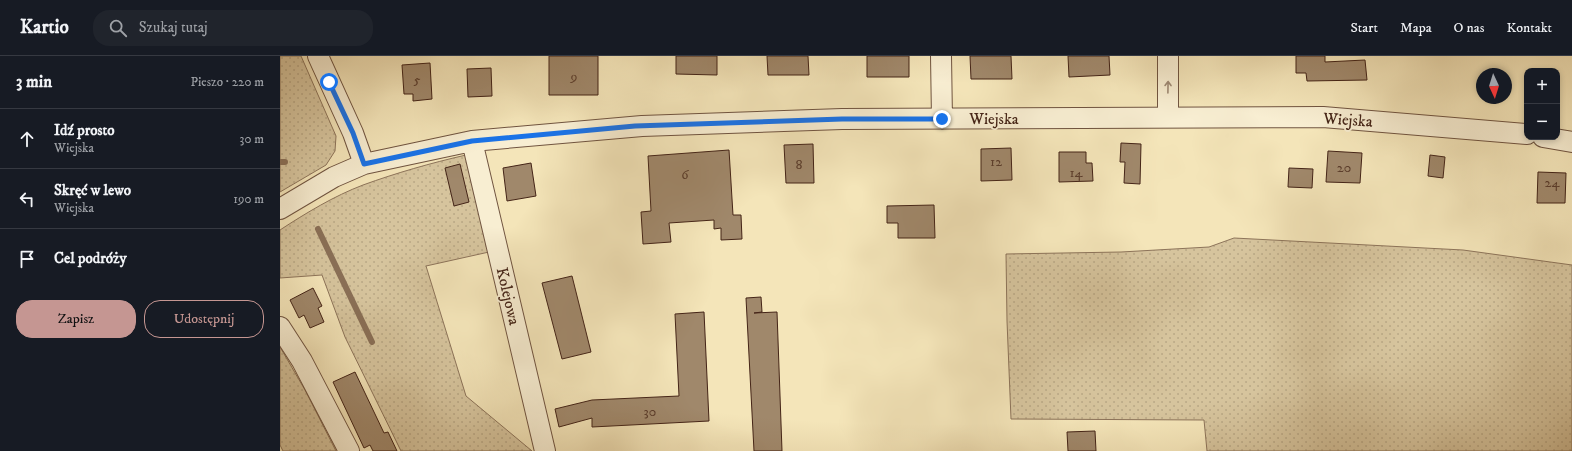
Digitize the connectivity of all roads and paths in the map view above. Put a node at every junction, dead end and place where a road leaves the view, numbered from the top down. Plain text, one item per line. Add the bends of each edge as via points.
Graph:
1 (318, 56) edge
2 (941, 56) edge
3 (1168, 56) edge
4 (1168, 117) junction
5 (942, 119) junction
6 (1524, 134) edge
7 (1560, 140) edge
8 (472, 141) junction
9 (1572, 142) edge
10 (364, 164) junction
11 (280, 209) edge
12 (280, 327) edge
13 (349, 451) edge
14 (545, 451) edge

1 - 10 street via 353,133
2 - 5 street
4 -> 3 street
4 - 5 street, Wiejska
4 - 6 street, Wiejska via 1322,117
5 - 8 street, Wiejska via 842,119 642,126
7 - 9 street
8 - 10 street, Wiejska
8 - 14 street, Kolejowa
10 - 11 street, Wiejska via 334,177
12 - 13 street via 302,361

